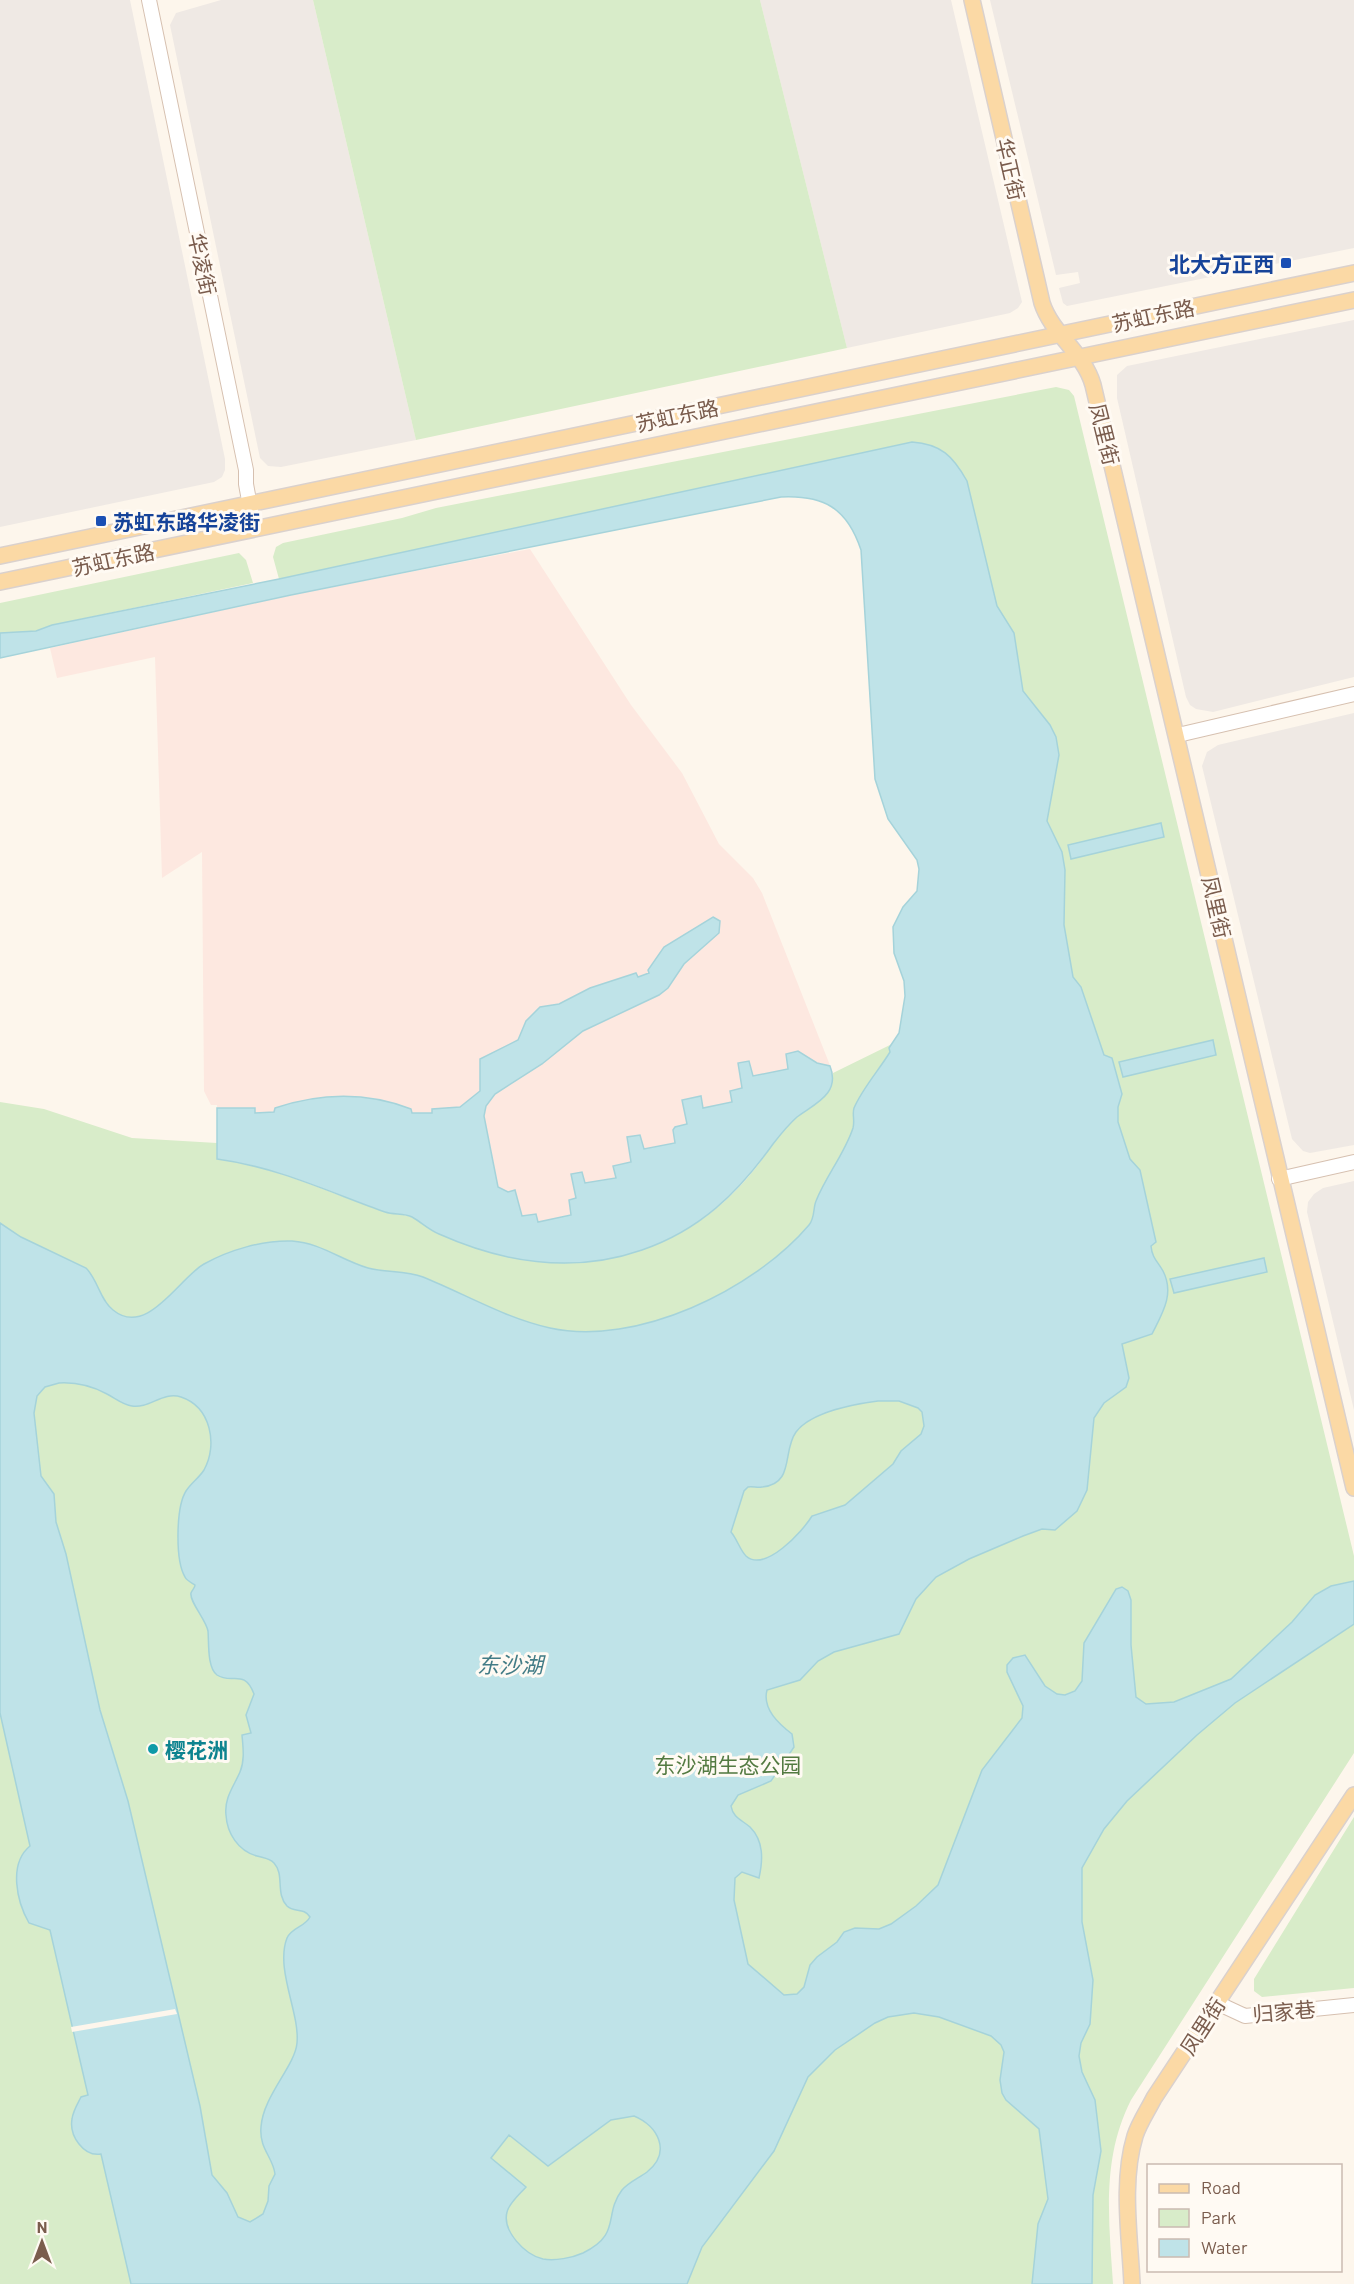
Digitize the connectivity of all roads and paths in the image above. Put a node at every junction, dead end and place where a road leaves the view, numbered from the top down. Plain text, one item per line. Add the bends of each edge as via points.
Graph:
1 (149, 0) edge
2 (972, 0) edge
3 (1354, 273) edge
4 (1354, 300) edge
5 (1061, 334) junction
6 (1080, 358) junction
7 (250, 504) junction
8 (254, 528) junction
9 (0, 556) edge
10 (0, 582) edge
11 (1354, 694) edge
12 (1178, 735) junction
13 (1354, 1162) edge
14 (1279, 1179) junction
15 (1354, 1488) edge
16 (1354, 1795) edge
17 (1217, 2003) junction
18 (1354, 2005) edge
19 (1132, 2284) edge

1 - 7 street, 华凌街
2 - 5 main road, 华正街 via 1042,303 1047,317
3 - 5 main road, 苏虹东路
4 - 6 main road, 苏虹东路
5 - 6 main road, 凤里街
5 - 7 main road, 苏虹东路
6 - 8 main road, 苏虹东路
6 - 12 main road, 凤里街 via 1093,385
7 - 8 street, 华凌街
7 - 9 main road, 苏虹东路
8 - 10 main road, 苏虹东路
11 - 12 street
12 - 14 main road, 凤里街
13 - 14 street
14 - 15 main road, 凤里街
16 - 17 main road, 凤里街
17 - 18 street, 归家巷 via 1245,2016
17 - 19 main road, 凤里街 via 1154,2098 1136,2135 1129,2183

